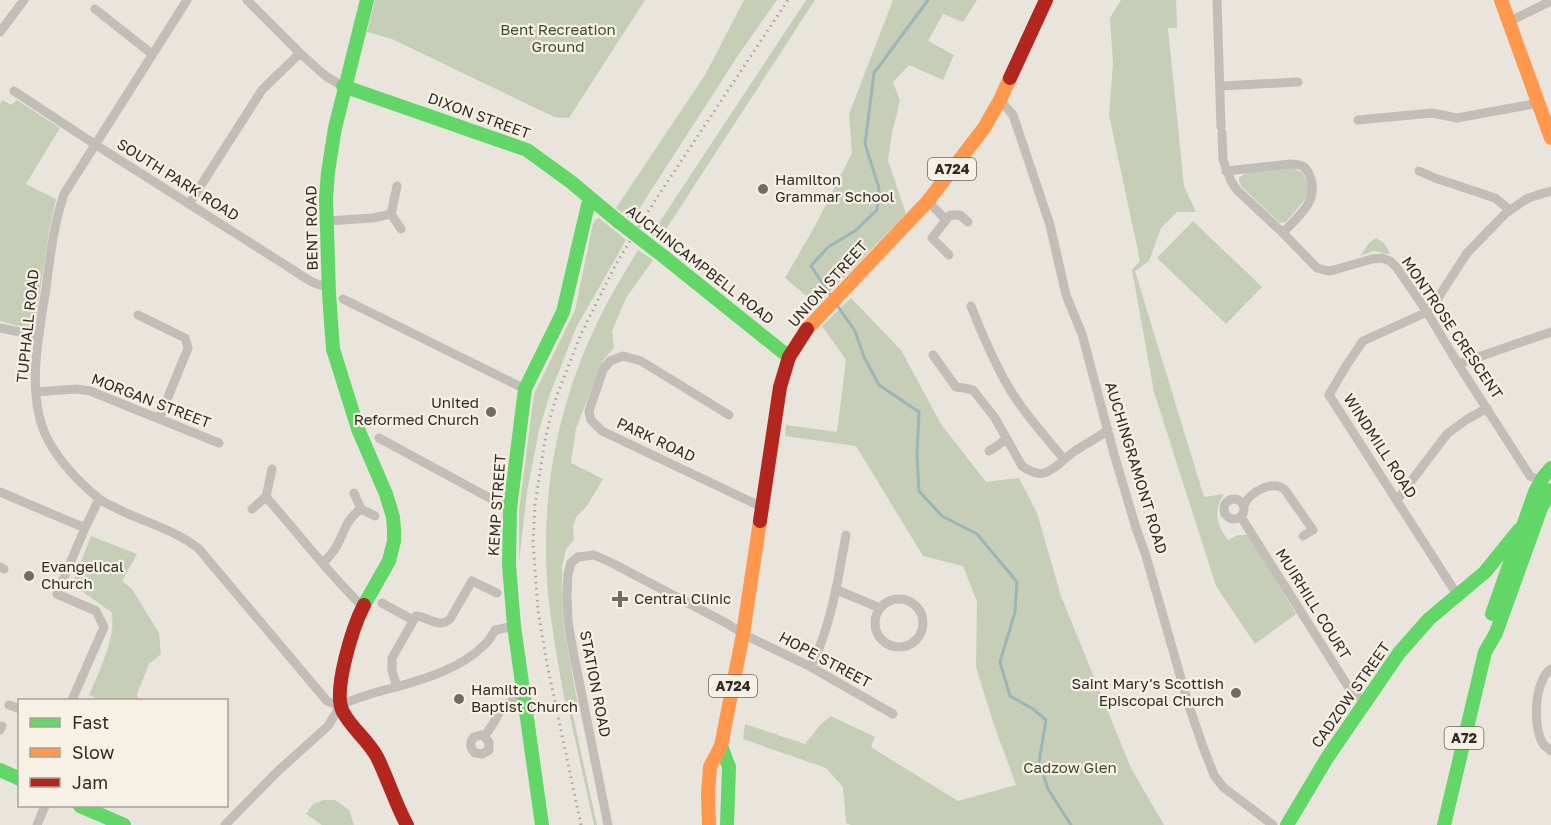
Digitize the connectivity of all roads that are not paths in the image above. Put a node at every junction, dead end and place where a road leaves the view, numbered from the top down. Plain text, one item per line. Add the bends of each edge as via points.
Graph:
1 (24, 0) edge
2 (187, 0) edge
3 (247, 0) edge
4 (367, 0) edge
5 (1046, 0) edge
6 (1217, 0) edge
7 (1501, 0) edge
8 (1551, 2) edge
9 (96, 9) dead end
10 (1508, 22) junction
11 (0, 32) edge
12 (300, 53) junction
13 (152, 54) junction
14 (1298, 82) dead end
15 (344, 86) junction
16 (1221, 86) junction
17 (15, 91) dead end
18 (1000, 100) junction
19 (1539, 103) junction
20 (1358, 120) dead end
21 (1551, 138) edge
22 (96, 145) junction
23 (1226, 171) junction
24 (1419, 171) dead end
25 (397, 186) dead end
26 (1551, 190) edge
27 (591, 199) junction
28 (928, 201) junction
29 (189, 204) junction
30 (1510, 210) junction
31 (391, 214) junction
32 (946, 220) junction
33 (327, 221) junction
34 (968, 222) dead end
35 (401, 229) dead end
36 (1283, 233) junction
37 (949, 255) dead end
38 (329, 286) junction
39 (343, 299) dead end
40 (971, 306) dead end
41 (1426, 312) junction
42 (138, 315) dead end
43 (0, 328) edge
44 (1551, 332) edge
45 (39, 336) junction
46 (933, 355) dead end
47 (789, 357) junction
48 (1458, 364) junction
49 (525, 389) junction
50 (36, 392) junction
51 (1487, 408) junction
52 (729, 415) dead end
53 (159, 419) junction
54 (1108, 430) junction
55 (379, 438) dead end
56 (1007, 439) junction
57 (219, 443) dead end
58 (989, 451) dead end
59 (1064, 459) junction
60 (1551, 468) edge
61 (272, 469) dead end
62 (1546, 486) edge
63 (0, 492) edge
64 (354, 493) dead end
65 (266, 497) junction
66 (99, 500) junction
67 (1397, 500) junction
68 (1244, 505) junction
69 (762, 507) junction
70 (252, 509) dead end
71 (361, 509) junction
72 (510, 509) junction
73 (375, 516) dead end
74 (1241, 517) junction
75 (1524, 524) junction
76 (85, 528) junction
77 (846, 535) dead end
78 (1304, 536) dead end
79 (585, 556) joint
80 (323, 563) junction
81 (1509, 583) junction
82 (837, 590) junction
83 (497, 593) dead end
84 (1458, 596) junction
85 (382, 603) dead end
86 (363, 607) junction
87 (880, 608) junction
88 (412, 620) junction
89 (514, 626) junction
90 (743, 634) junction
91 (811, 668) junction
92 (1551, 669) edge
93 (397, 687) junction
94 (523, 697) junction
95 (72, 699) edge
96 (1365, 702) junction
97 (9, 705) dead end
98 (340, 706) junction
99 (18, 708) edge
100 (892, 714) dead end
101 (484, 736) dead end
102 (721, 746) junction
103 (1551, 750) edge
104 (0, 770) edge
105 (18, 778) edge
106 (45, 807) edge
107 (82, 807) edge
108 (37, 825) edge
109 (124, 825) edge
110 (225, 825) edge
111 (407, 825) edge
112 (542, 825) edge
113 (608, 825) edge
114 (710, 825) edge
115 (727, 825) edge
116 (1274, 825) edge
117 (1287, 825) edge
118 (1444, 825) edge

1 - 11 street
2 - 13 street, TUPHALL ROAD
3 - 12 street
4 - 15 main road, BENT ROAD
5 - 18 main road, UNION STREET / A724
6 - 16 street, MONTROSE CRESCENT
7 - 10 main road
8 - 10 street
9 - 13 street
10 - 19 main road
12 - 15 street
12 - 29 street via 262,90
13 - 22 street, TUPHALL ROAD
14 - 16 street
15 - 27 main road, DIXON STREET via 526,150
15 - 33 main road, BENT ROAD via 327,173
16 - 23 street, MONTROSE CRESCENT
17 - 22 street, SOUTH PARK ROAD
18 - 28 main road, UNION STREET / A724 via 984,128
18 - 54 street, AUCHINGRAMONT ROAD via 1013,115 1050,225 1066,295 1082,334
19 - 20 street via 1457,118 1432,113
19 - 21 main road
22 - 29 street, SOUTH PARK ROAD
22 - 45 street, TUPHALL ROAD via 61,203
23 - 36 street, MONTROSE CRESCENT via 1237,190
23 - 36 street via 1290,164 1305,167 1313,194
24 - 30 street via 1495,198
25 - 31 street
26 - 30 street
27 - 47 main road, AUCHINCAMPBELL ROAD, bridge
27 - 49 main road, KEMP STREET via 563,312
28 - 32 street
28 - 47 main road, UNION STREET / A724 via 821,312
29 - 38 street, SOUTH PARK ROAD via 316,284
30 - 41 street via 1467,253
31 - 33 street
31 - 35 street
32 - 34 street via 950,215 960,215
32 - 37 street via 932,238
33 - 38 main road, BENT ROAD
36 - 41 street, MONTROSE CRESCENT via 1323,270 1372,259 1390,261
38 - 86 main road, BENT ROAD via 333,345 351,410 385,492 394,528 390,559
39 - 49 street
40 - 59 street via 1007,384 1035,426
41 - 48 street, MONTROSE CRESCENT
41 - 67 street, WINDMILL ROAD via 1363,341 1329,395
42 - 53 street via 187,342
43 - 45 street
44 - 48 street
45 - 50 street, TUPHALL ROAD
46 - 56 street via 956,387 973,390
47 - 69 main road, UNION STREET / A724 via 777,401
48 - 51 street, MONTROSE CRESCENT
49 - 72 main road, KEMP STREET
50 - 53 street, MORGAN STREET via 90,391
50 - 66 street, TUPHALL ROAD via 48,439 66,466
51 - 62 street, MONTROSE CRESCENT via 1530,476
51 - 67 street via 1447,434
52 - 69 street, PARK ROAD via 641,361 623,356 610,361 603,370 589,411 591,420 602,430
53 - 57 street, MORGAN STREET
54 - 59 street
54 - 116 street, AUCHINGRAMONT ROAD via 1188,703 1214,775 1223,787
55 - 72 street
56 - 58 street
56 - 59 street via 1022,466 1038,473 1046,473
60 - 62 main road, A72
61 - 65 street
62 - 75 main road, A72 via 1530,503
62 - 81 main road, A72 via 1541,508
63 - 76 street
64 - 71 street
65 - 70 street
65 - 80 street
66 - 76 street
66 - 98 street, TUPHALL ROAD via 194,544 327,701
67 - 84 street, WINDMILL ROAD
68 - 74 street
68 - 74 street, MUIRHILL COURT via 1235,498 1224,505 1228,518
68 - 78 street, MUIRHILL COURT via 1247,498 1263,488 1280,485 1312,530
69 - 90 main road, UNION STREET / A724
71 - 73 street
71 - 80 street via 352,515 335,550
72 - 89 main road, KEMP STREET
74 - 96 street, MUIRHILL COURT via 1345,683
75 - 81 main road, A72
75 - 84 main road, CADZOW STREET via 1493,564
76 - 95 street via 57,594 96,611 104,627
77 - 82 street
79 - 90 street, HOPE STREET via 594,555 612,563
79 - 113 street, STATION ROAD via 574,560 568,574 568,622
80 - 86 street
81 - 118 main road, A72 via 1486,634
82 - 87 street
82 - 91 street
83 - 88 street via 472,580 445,623 423,616
84 - 96 main road, CADZOW STREET via 1421,627
85 - 88 street
86 - 98 main road, BENT ROAD via 356,620 339,690
87 - 87 street via 876,632 887,644 904,647 918,638 924,623 918,607 895,599
88 - 93 street via 392,657
89 - 93 street via 495,630 484,645 451,668
89 - 94 main road, KEMP STREET
90 - 91 street, HOPE STREET
90 - 102 main road, A724
91 - 100 street, HOPE STREET
92 - 103 street via 1540,683 1537,710 1544,746
93 - 98 street
94 - 101 street via 510,701 498,712
94 - 112 main road, KEMP STREET
96 - 117 main road, CADZOW STREET
97 - 99 street
98 - 110 street via 328,726
98 - 111 main road via 371,745
102 - 114 main road, A724 via 710,767
102 - 115 main road via 729,767
104 - 105 main road
106 - 108 street
107 - 109 main road

